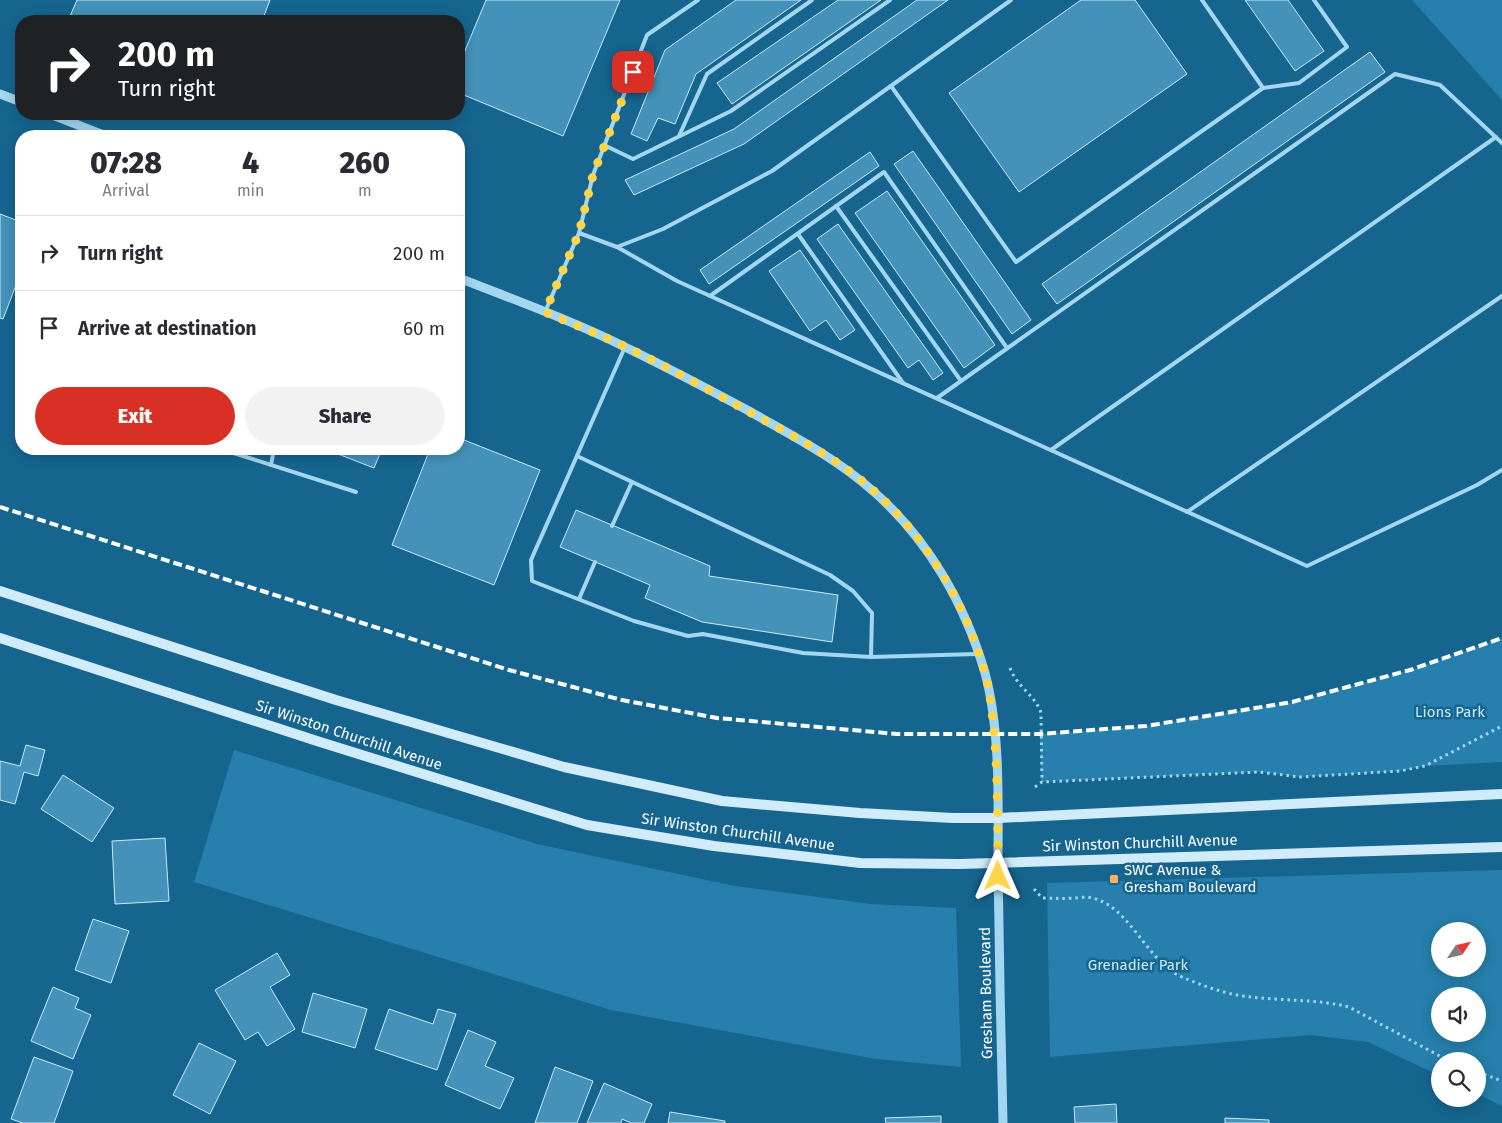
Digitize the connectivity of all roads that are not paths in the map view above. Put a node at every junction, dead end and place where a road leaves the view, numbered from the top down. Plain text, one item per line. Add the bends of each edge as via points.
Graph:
1 (698, 0) edge
2 (812, 0) edge
3 (890, 0) edge
4 (1011, 0) edge
5 (1202, 0) edge
6 (1314, 0) edge
7 (890, 86) junction
8 (1263, 88) junction
9 (0, 94) edge
10 (15, 100) edge
11 (65, 120) edge
12 (91, 130) edge
13 (679, 136) junction
14 (1496, 137) junction
15 (1502, 143) edge
16 (604, 145) junction
17 (836, 206) junction
18 (579, 233) junction
19 (798, 234) junction
20 (617, 247) junction
21 (465, 280) edge
22 (710, 296) junction
23 (1502, 296) edge
24 (545, 312) junction
25 (625, 347) junction
26 (1007, 348) junction
27 (961, 381) junction
28 (904, 384) junction
29 (936, 398) junction
30 (1051, 450) junction
31 (240, 455) edge
32 (273, 455) edge
33 (577, 456) junction
34 (271, 465) junction
35 (1502, 470) edge
36 (632, 482) junction
37 (356, 492) dead end
38 (1187, 512) junction
39 (612, 526) dead end
40 (596, 562) dead end
41 (0, 591) edge
42 (579, 599) junction
43 (0, 638) edge
44 (978, 654) junction
45 (872, 656) junction
46 (1502, 794) edge
47 (998, 818) junction
48 (1502, 847) edge
49 (998, 862) junction
50 (1003, 1123) edge

1 - 16 lane via 648,35
2 - 13 lane via 707,74
3 - 13 lane via 731,111
4 - 7 lane
5 - 8 lane
6 - 8 lane via 1347,48 1299,83
7 - 8 lane via 1016,262
7 - 20 lane via 772,171 663,229
9 - 10 street
11 - 12 street
13 - 16 lane via 633,159
14 - 15 lane
14 - 26 lane via 1440,85 1395,74
14 - 30 lane
16 - 18 lane
17 - 19 lane
17 - 26 lane via 884,172
17 - 27 lane
18 - 20 lane
18 - 24 lane
19 - 22 lane
19 - 28 lane
20 - 22 lane
21 - 24 street, Gresham Boulevard
22 - 28 lane
23 - 38 lane
24 - 25 street, Gresham Boulevard
25 - 33 lane
25 - 44 street, Gresham Boulevard via 781,429 825,455 873,491 934,559 951,588
26 - 27 lane
27 - 29 lane
28 - 29 lane
29 - 30 lane
30 - 38 lane
31 - 34 lane
32 - 34 lane
33 - 36 lane
33 - 42 lane via 531,560 532,581
34 - 37 lane
35 - 38 lane via 1478,485 1307,566
36 - 39 lane
36 - 45 lane via 830,575 854,591 872,613
40 - 42 lane
41 - 47 main road, Sir Winston Churchill Avenue via 336,700 564,767 722,801 860,813
42 - 45 lane via 634,621 688,636 703,634 803,653
43 - 49 main road, Sir Winston Churchill Avenue via 587,825 714,846 860,863
44 - 45 lane
44 - 47 street, Gresham Boulevard via 991,705
46 - 47 main road, Sir Winston Churchill Avenue
47 - 49 street, Gresham Boulevard
48 - 49 main road, Sir Winston Churchill Avenue
49 - 50 street, Gresham Boulevard

